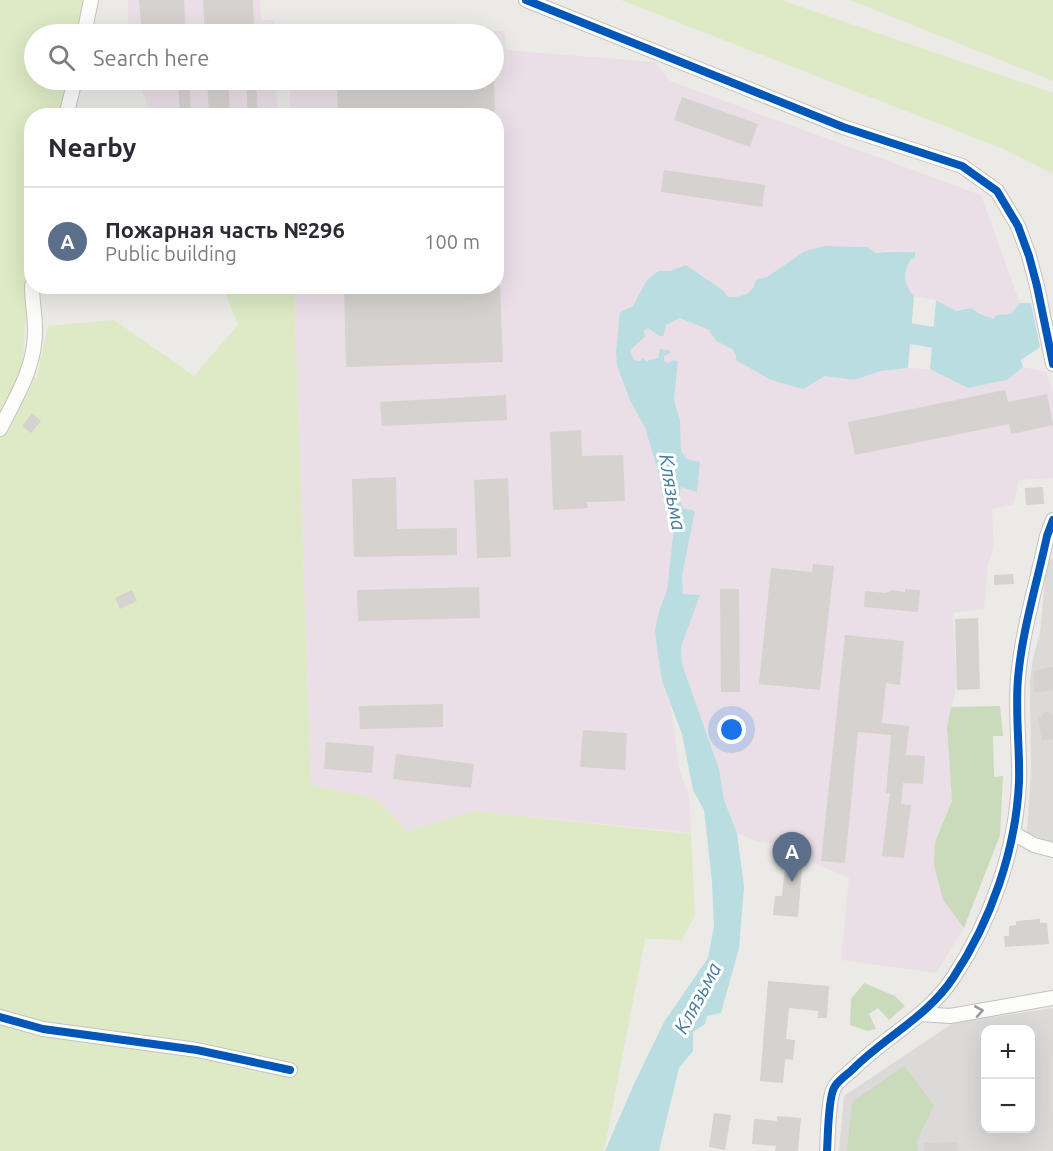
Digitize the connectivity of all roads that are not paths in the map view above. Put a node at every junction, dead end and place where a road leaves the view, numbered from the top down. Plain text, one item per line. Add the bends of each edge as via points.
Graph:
1 (91, 0) edge
2 (526, 0) edge
3 (86, 24) edge
4 (72, 90) edge
5 (68, 108) edge
6 (33, 294) edge
7 (1052, 359) edge
8 (0, 429) edge
9 (1053, 520) edge
10 (1013, 833) junction
11 (1053, 850) edge
12 (1053, 998) edge
13 (921, 1014) junction
14 (0, 1017) edge
15 (290, 1070) dead end
16 (827, 1151) edge

1 - 3 street
2 - 7 street via 843,127 962,166 997,191 1017,226 1037,286
4 - 5 street
6 - 8 street via 35,330 30,366
9 - 10 street via 1018,675 1019,781
10 - 11 street
10 - 13 street via 989,909 973,944 952,979
13 -> 12 street via 950,1016
13 - 16 street via 866,1056 834,1088
14 - 15 street via 43,1029 197,1050

